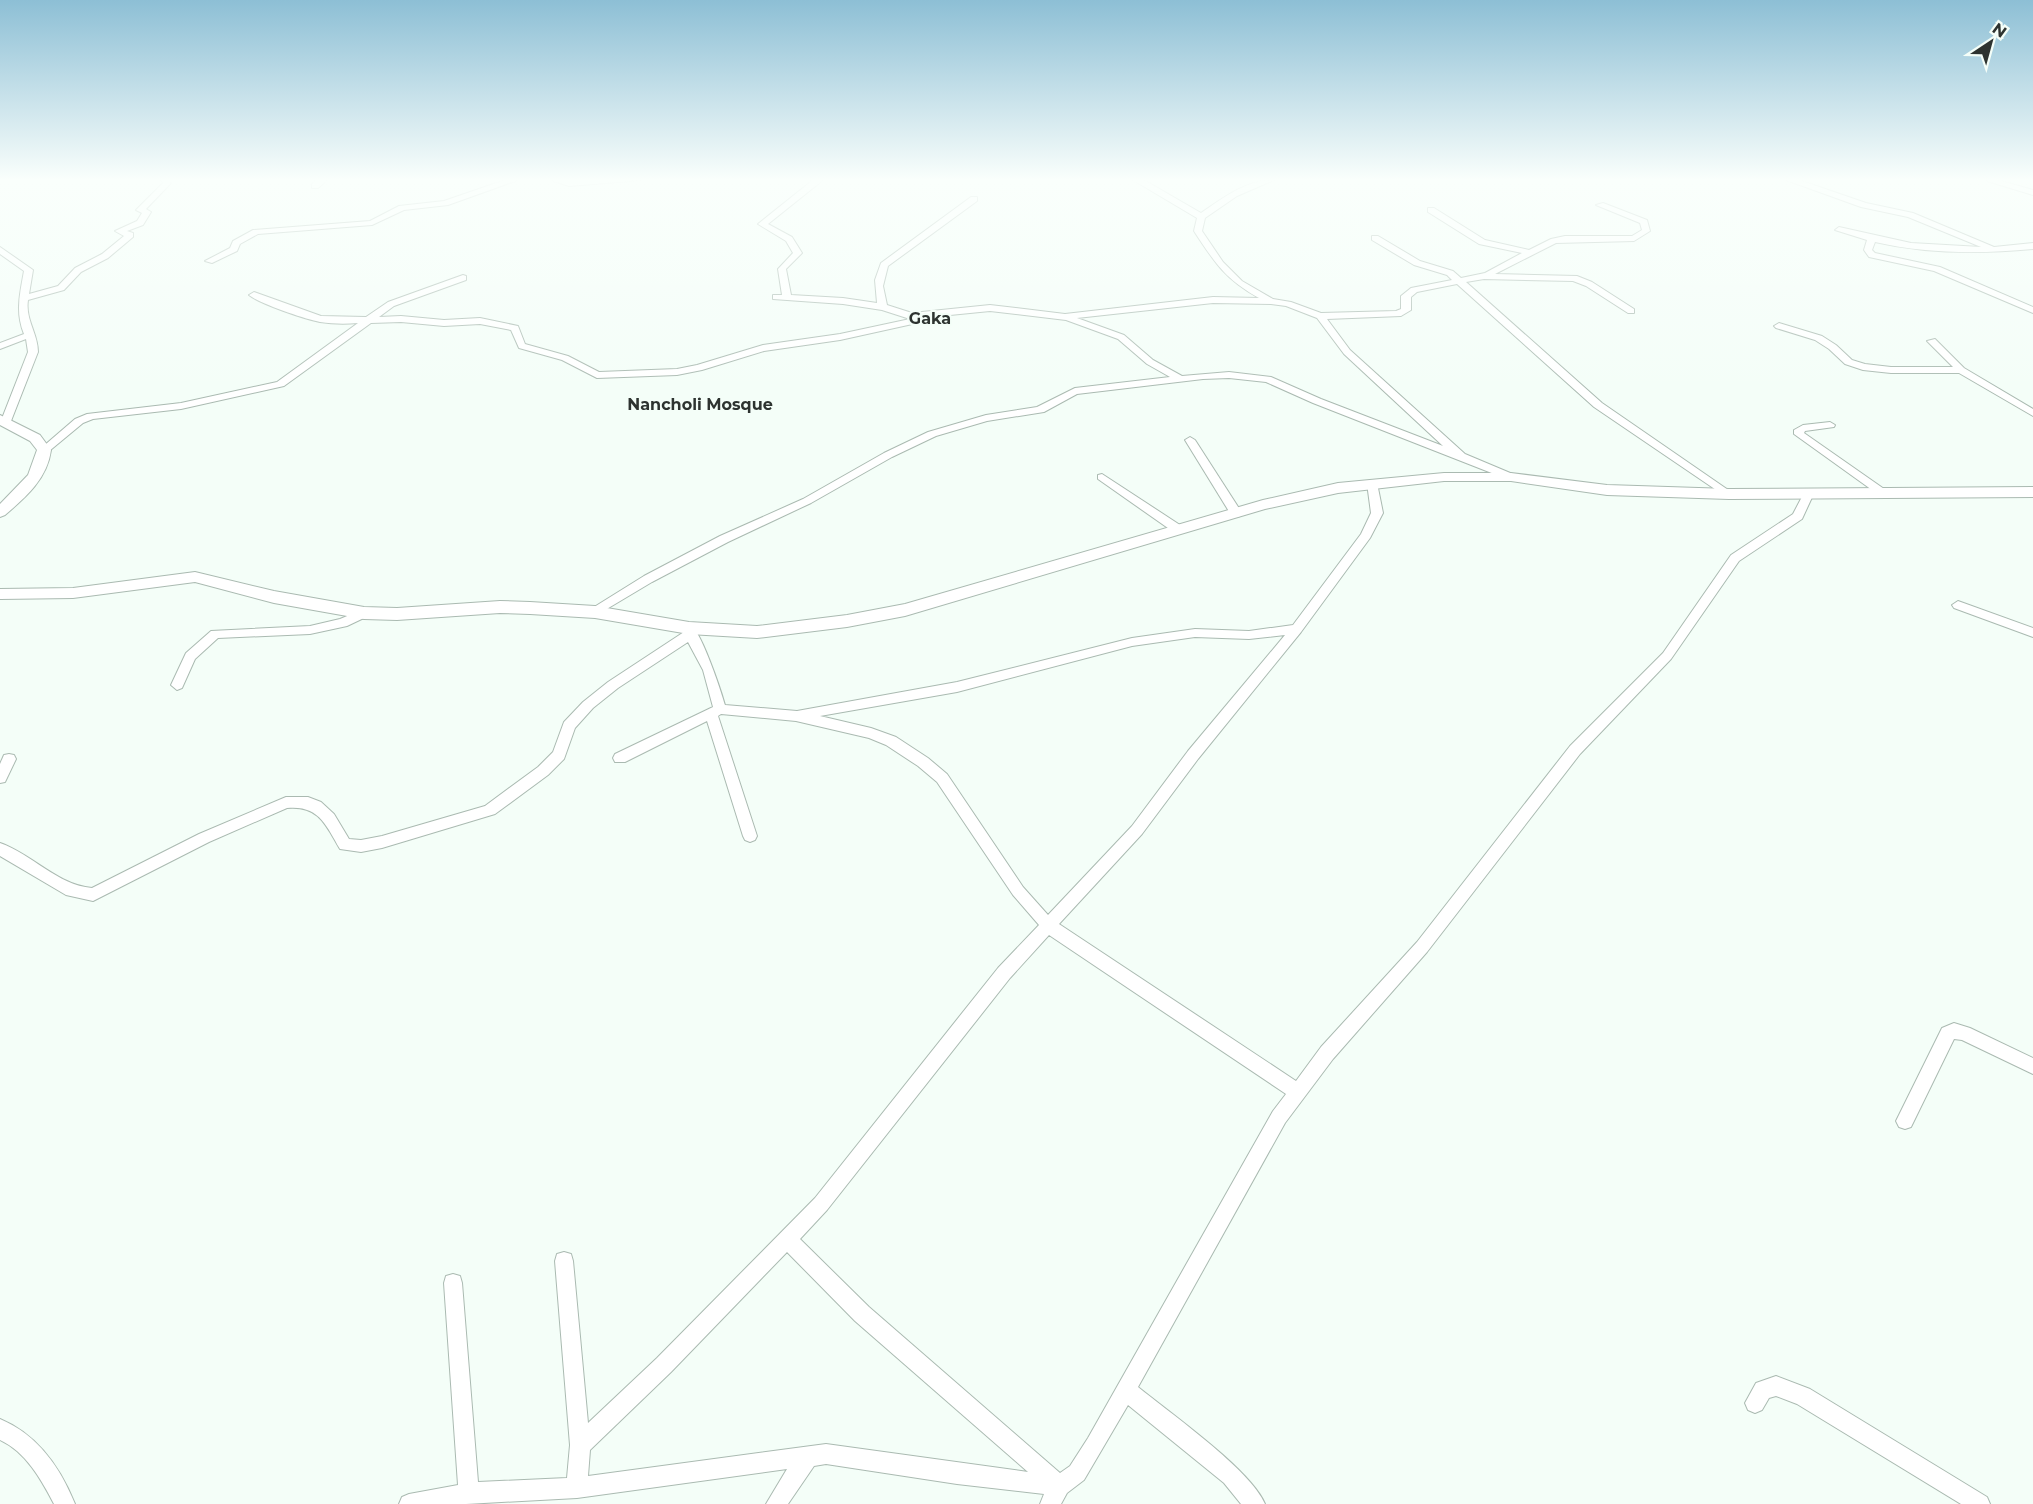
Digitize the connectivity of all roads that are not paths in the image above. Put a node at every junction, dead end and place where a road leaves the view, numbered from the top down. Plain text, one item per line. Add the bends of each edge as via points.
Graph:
1 (0, 250) edge
2 (112, 250) edge
3 (232, 250) edge
4 (796, 250) edge
5 (904, 250) edge
6 (1211, 250) edge
7 (1395, 250) edge
8 (1519, 250) edge
9 (1537, 250) edge
10 (1868, 250) edge
11 (1532, 253) junction
12 (209, 261) dead end
13 (1484, 276) junction
14 (463, 278) dead end
15 (1456, 280) junction
16 (254, 295) dead end
17 (776, 297) dead end
18 (24, 298) junction
19 (787, 298) junction
20 (1271, 301) junction
21 (883, 306) junction
22 (2033, 310) edge
23 (1631, 311) dead end
24 (929, 316) junction
25 (1320, 316) junction
26 (1065, 317) junction
27 (373, 318) junction
28 (1779, 326) dead end
29 (29, 334) junction
30 (1932, 341) dead end
31 (0, 346) edge
32 (1961, 370) junction
33 (1179, 378) junction
34 (2033, 413) edge
35 (3, 420) edge
36 (1830, 425) dead end
37 (1190, 441) dead end
38 (44, 450) junction
39 (1461, 456) junction
40 (1102, 477) dead end
41 (1511, 477) junction
42 (1372, 483) junction
43 (2033, 492) edge
44 (1883, 493) junction
45 (1729, 494) junction
46 (1809, 494) junction
47 (0, 512) edge
48 (1236, 513) junction
49 (1179, 530) junction
50 (0, 594) edge
51 (1958, 605) dead end
52 (595, 612) junction
53 (364, 613) junction
54 (1297, 629) junction
55 (690, 631) junction
56 (2033, 633) edge
57 (177, 685) dead end
58 (716, 711) junction
59 (796, 716) junction
60 (620, 758) dead end
61 (9, 759) dead end
62 (0, 778) edge
63 (750, 836) dead end
64 (0, 849) edge
65 (1049, 926) junction
66 (2033, 1066) edge
67 (1298, 1092) junction
68 (1905, 1121) dead end
69 (788, 1240) junction
70 (564, 1261) dead end
71 (453, 1283) dead end
72 (1126, 1390) junction
73 (1755, 1403) dead end
74 (0, 1429) edge
75 (580, 1445) junction
76 (809, 1456) junction
77 (1060, 1486) junction
78 (578, 1488) junction
79 (469, 1493) junction
80 (66, 1504) edge
81 (408, 1504) edge
82 (776, 1504) edge
83 (1050, 1504) edge
84 (1255, 1504) edge
85 (1980, 1504) edge

1 - 18 street via 29,270
2 - 18 street via 78,270 61,288
3 - 12 street
4 - 19 street via 798,253 782,269
5 - 21 street via 880,272
6 - 20 street via 1239,283
7 - 15 street via 1417,263 1450,273
8 - 11 street
9 - 11 street
10 - 22 street via 1872,255 1937,269
11 - 13 street
13 - 15 street
13 - 23 street via 1582,280
14 - 27 street via 397,301
15 - 25 street via 1408,293 1406,309 1398,314
15 - 45 street via 1598,405
16 - 27 street via 313,318
17 - 19 street
18 - 29 street via 24,322
19 - 21 street
20 - 25 street
20 - 26 street via 1197,301
21 - 24 street via 903,315
24 - 26 street via 990,309
24 - 27 street via 840,337 763,348 690,371 600,375 565,358 522,346 512,327 480,321 439,323
25 - 39 street via 1347,352
26 - 33 street via 1121,337 1150,362
27 - 38 street via 280,384 181,406 91,416
28 - 32 street via 1822,340 1846,360 1859,365
29 - 31 street
29 - 35 street via 33,352
30 - 32 street
32 - 34 street
33 - 39 street via 1230,375 1268,379
33 - 52 street via 1075,391 1040,410 986,418 932,434 648,579
35 - 38 street via 36,438
36 - 44 street via 1803,428 1799,434
37 - 48 street
38 - 47 street via 44,459 31,482
39 - 41 street
40 - 49 street
41 - 42 street
41 - 45 street via 1607,490
42 - 48 street via 1312,493
42 - 54 street via 1377,513 1366,535
43 - 44 street
44 - 46 street
45 - 46 street
46 - 67 street via 1798,516 1735,558 1667,656 1575,750 1422,947 1327,1053
48 - 49 street
49 - 55 street via 905,610 757,632
50 - 53 street via 72,593 195,577 274,597
51 - 56 street
52 - 53 street via 500,607
52 - 55 street
53 - 57 street via 319,629 215,634 190,656
54 - 59 street via 1249,635 1196,633 1132,642 957,687
54 - 65 street via 1137,830
55 - 58 street via 709,670
55 - 64 street via 588,705 569,726 559,755 490,810 382,842 352,846 345,845 327,814 318,807 304,801 286,803 204,838 93,896 72,891
58 - 59 street
58 - 60 street
58 - 63 street
59 - 65 street via 871,733 923,762 942,778 1018,891
61 - 62 street
65 - 67 street
65 - 69 street via 1004,973 821,1204
66 - 68 street via 1964,1033 1948,1033
67 - 72 street via 1279,1117
69 - 75 street
69 - 77 street via 862,1314
70 - 75 street
71 - 79 street
72 - 77 street via 1077,1473
72 - 84 street via 1231,1476
73 - 85 street via 1763,1390 1776,1386 1803,1396
74 - 80 street via 25,1443 46,1467
75 - 78 street
76 - 77 street via 826,1454
76 - 78 street
76 - 82 street
77 - 83 street
78 - 79 street
79 - 81 street

